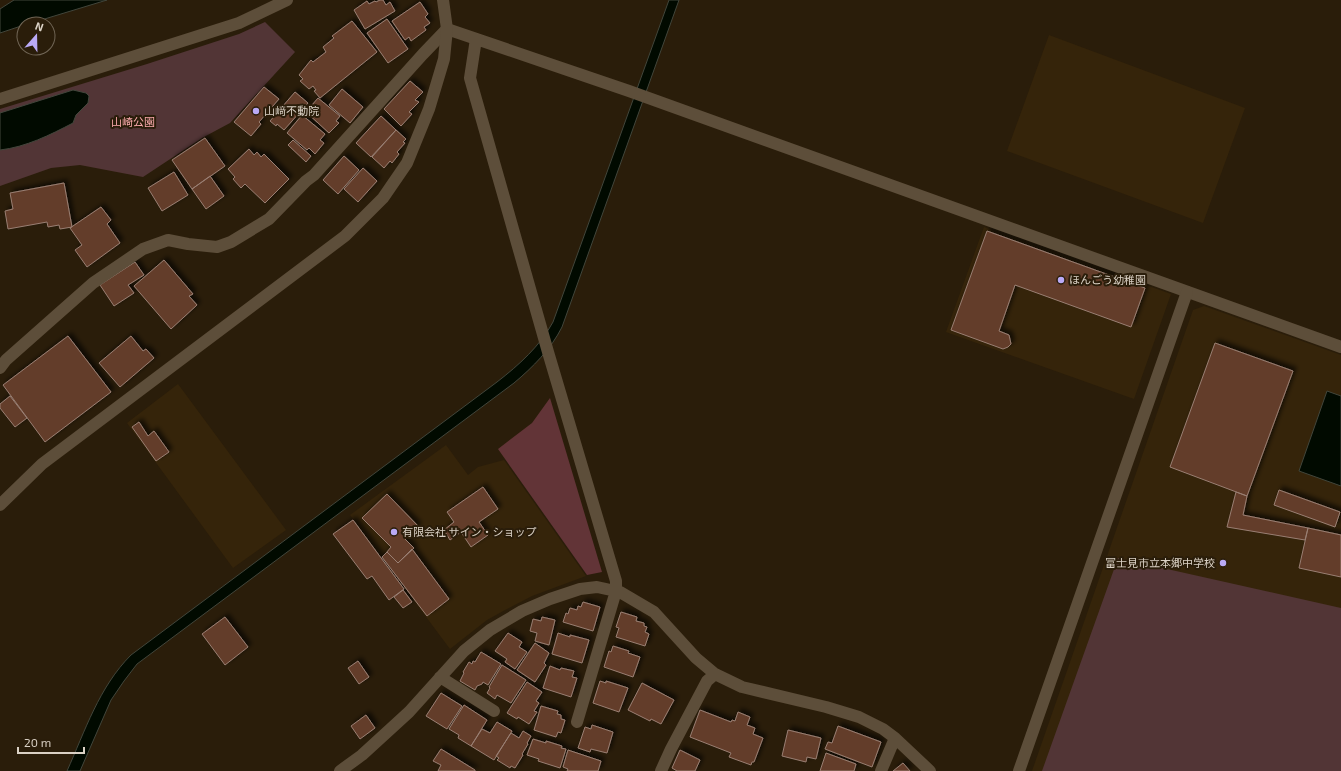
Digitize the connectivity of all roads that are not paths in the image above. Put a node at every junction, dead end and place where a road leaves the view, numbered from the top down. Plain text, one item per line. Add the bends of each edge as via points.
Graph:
1 (287, 0) edge
2 (443, 0) edge
3 (447, 29) junction
4 (476, 39) junction
5 (0, 99) edge
6 (1187, 292) junction
7 (1341, 347) edge
8 (0, 368) edge
9 (0, 505) edge
10 (616, 591) junction
11 (715, 674) junction
12 (440, 677) junction
13 (494, 711) dead end
14 (577, 722) dead end
15 (895, 738) junction
16 (340, 771) edge
17 (661, 771) edge
18 (881, 771) edge
19 (930, 771) edge
20 (1019, 771) edge

1 - 5 street via 239,23
2 - 3 street
3 - 4 street
3 - 8 street via 314,175 269,219 231,242 217,247 168,240 143,249 93,283
3 - 9 street via 444,59 429,109 406,163 383,198 345,236 42,464
4 - 6 street via 649,98
4 - 10 street via 470,78 616,581
6 - 7 street
6 - 20 street
10 - 11 street via 654,612 692,654
10 - 12 street via 597,587 580,589 522,611 490,630 464,651
10 - 14 street
11 - 15 street via 742,687 859,717
11 - 17 street via 707,681
12 - 13 street
12 - 16 street via 410,712
15 - 18 street
15 - 19 street

